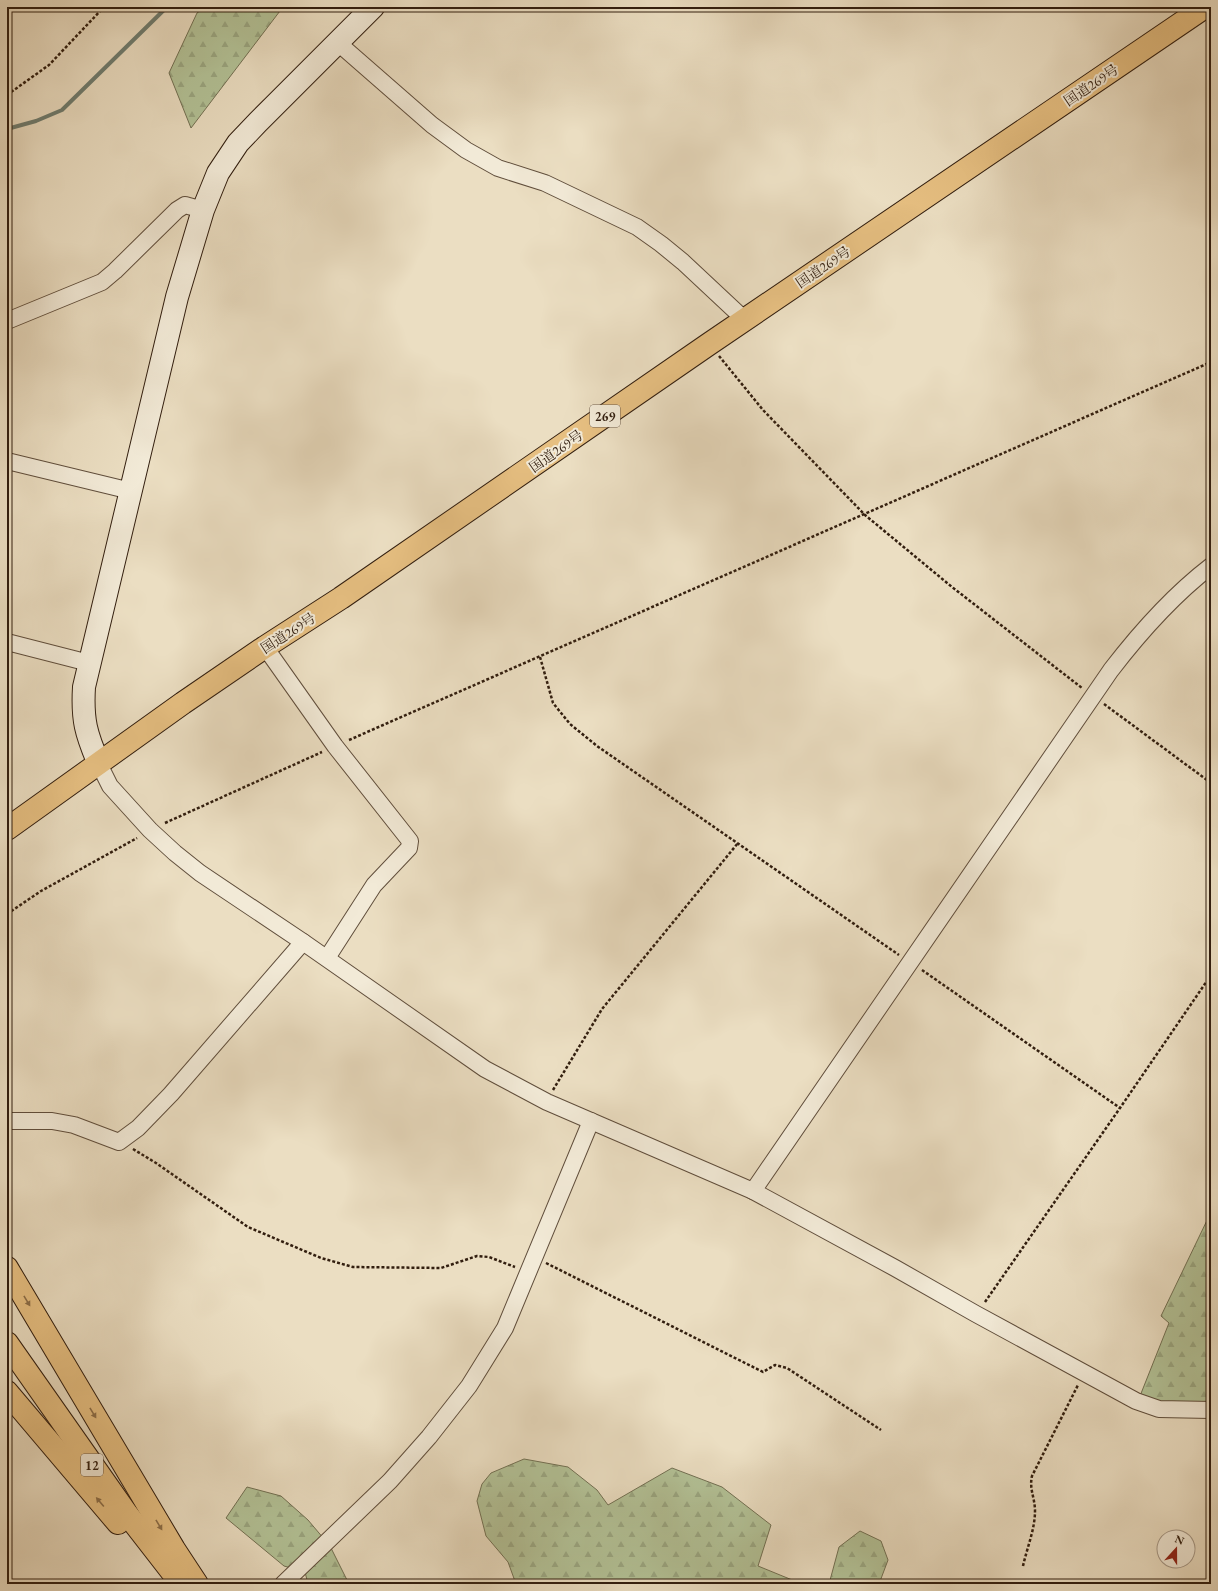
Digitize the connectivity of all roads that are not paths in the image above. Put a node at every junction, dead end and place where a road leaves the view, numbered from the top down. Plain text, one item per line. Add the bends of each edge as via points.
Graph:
1 (373, 7) edge
2 (1205, 7) edge
3 (337, 42) junction
4 (203, 210) junction
5 (745, 320) junction
6 (7, 321) edge
7 (7, 461) edge
8 (131, 491) junction
9 (1211, 566) edge
10 (7, 642) edge
11 (265, 647) junction
12 (89, 663) junction
13 (99, 764) junction
14 (7, 829) edge
15 (303, 942) junction
16 (327, 958) junction
17 (7, 1120) edge
18 (591, 1121) junction
19 (753, 1191) junction
20 (7, 1268) edge
21 (7, 1343) edge
22 (7, 1392) edge
23 (1211, 1410) edge
24 (172, 1584) edge
25 (180, 1584) edge
26 (197, 1584) edge
27 (283, 1584) edge

1 - 3 street
2 - 5 highway, 国道269号 / 269
3 - 4 street via 238,144 218,173
3 - 5 street via 432,125 466,150 498,168 545,183 637,227 683,262
4 - 6 street via 185,205 102,282
4 - 8 street via 178,297
5 - 11 highway, 国道269号 / 269 via 455,521
7 - 8 street
8 - 12 street
9 - 19 street via 1158,613 1111,670
10 - 12 street
11 - 13 highway, 国道269号 / 269
11 - 16 street via 335,746 410,841 408,848 374,885
12 - 13 street via 83,708 88,738
13 - 14 highway, 国道269号 / 269
13 - 15 street via 110,786 175,854
15 - 16 street
15 - 17 street via 171,1094 138,1128 119,1142 74,1125
16 - 18 street via 485,1069 547,1102
18 - 19 street
18 - 27 street via 505,1328 465,1392 390,1481
19 - 23 street via 1136,1401 1159,1409
20 -> 26 highway
21 - 25 highway, 12 via 127,1514
24 -> 22 highway

